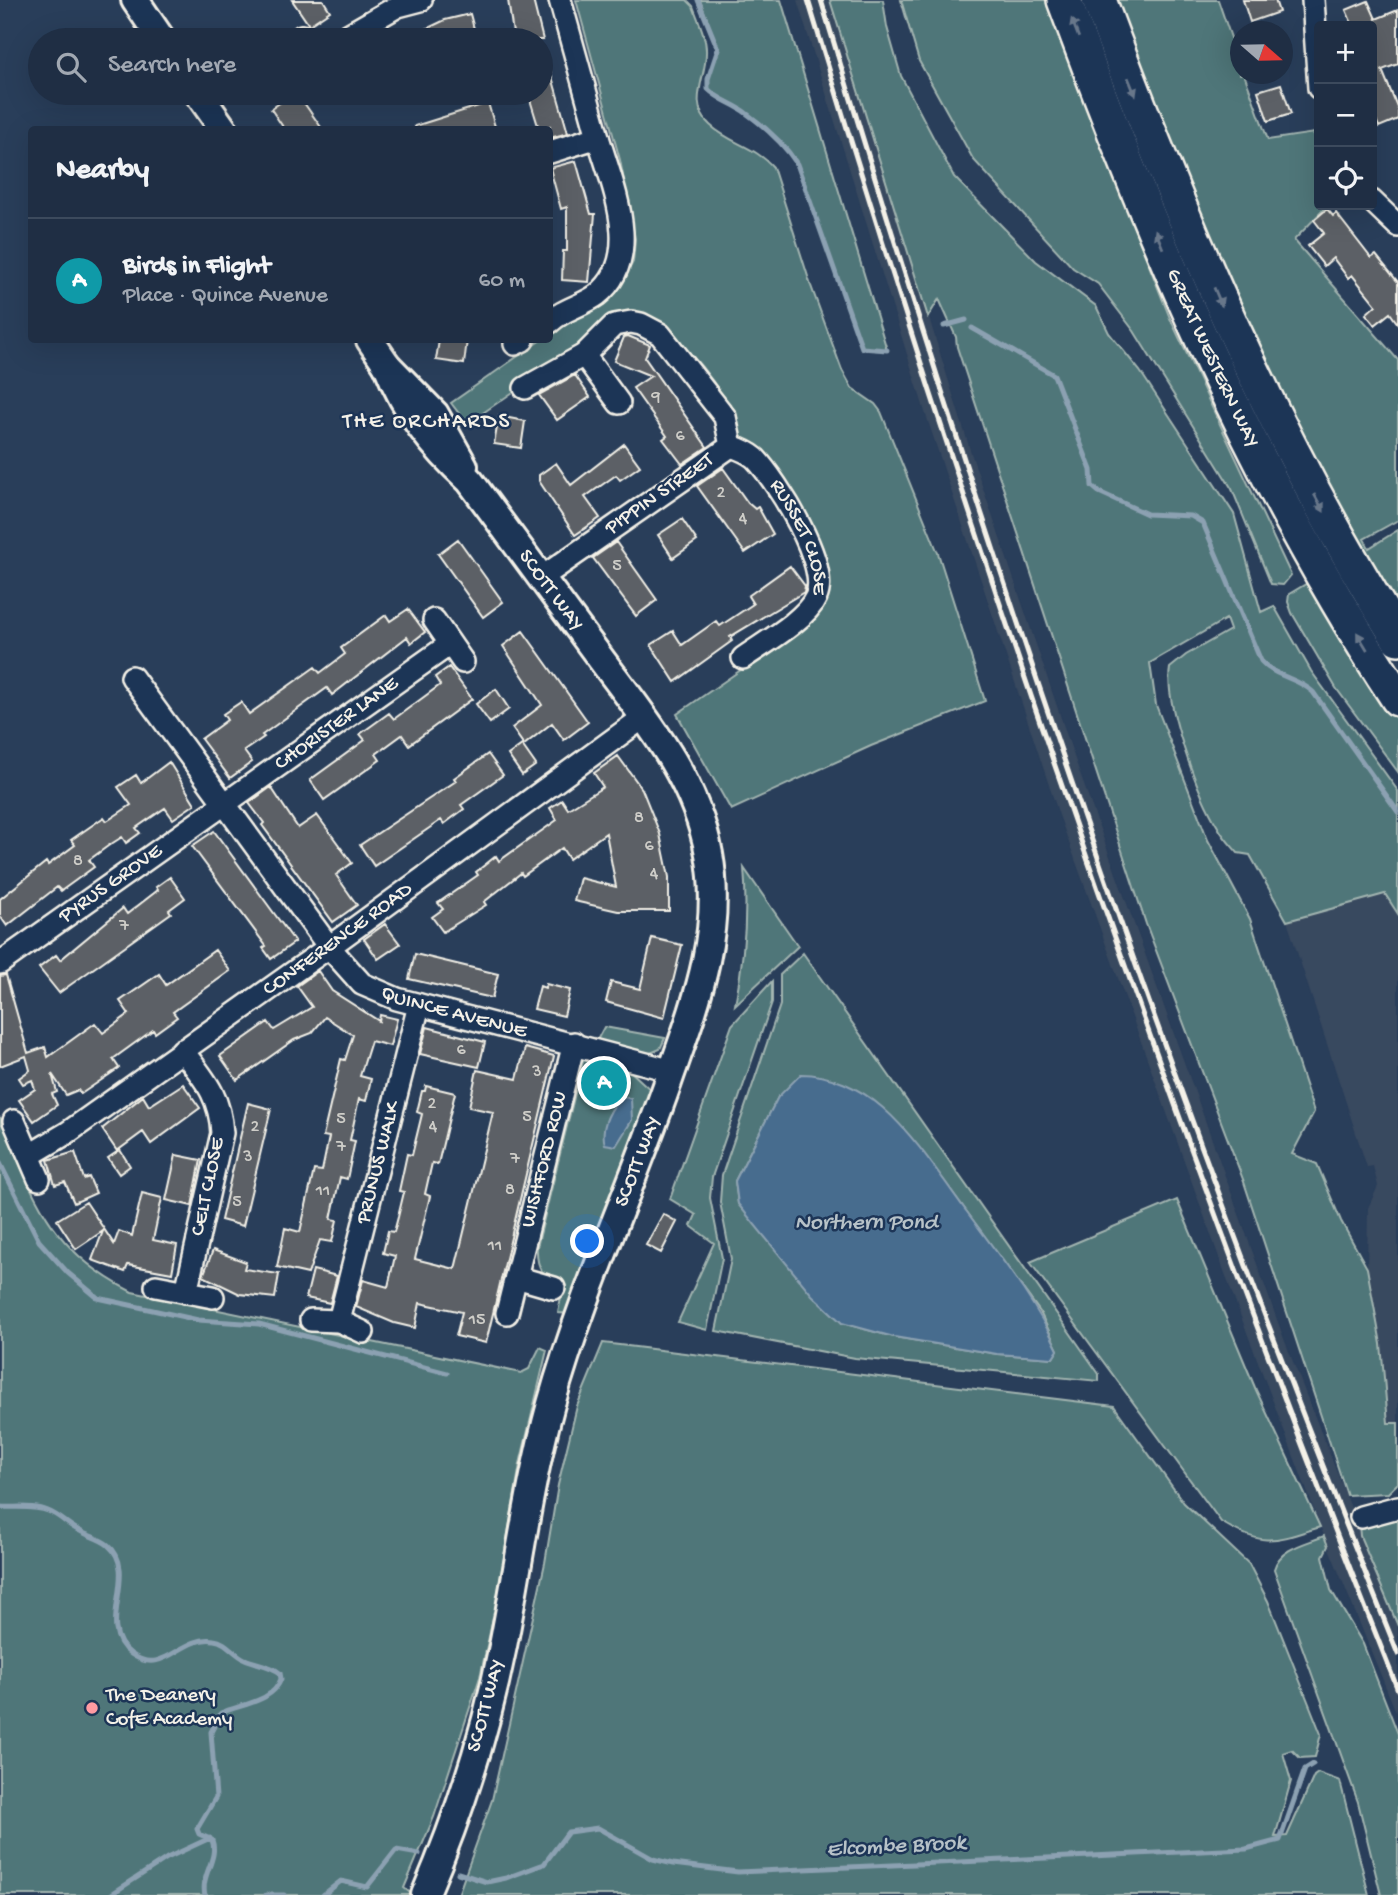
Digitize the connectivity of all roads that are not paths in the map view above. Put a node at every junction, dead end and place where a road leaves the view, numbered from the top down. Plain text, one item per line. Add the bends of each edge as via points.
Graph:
1 (135, 0) edge
2 (422, 0) edge
3 (560, 0) edge
4 (1064, 0) edge
5 (1099, 0) edge
6 (1313, 0) edge
7 (154, 28) edge
8 (359, 28) edge
9 (1319, 84) edge
10 (206, 105) edge
11 (221, 126) edge
12 (598, 137) junction
13 (553, 151) edge
14 (1377, 206) edge
15 (1398, 226) edge
16 (553, 311) edge
17 (372, 343) edge
18 (584, 355) junction
19 (525, 388) dead end
20 (619, 403) dead end
21 (731, 446) junction
22 (541, 578) junction
23 (434, 620) dead end
24 (1398, 638) edge
25 (450, 644) junction
26 (743, 658) dead end
27 (463, 662) dead end
28 (132, 677) dead end
29 (1398, 699) edge
30 (644, 717) junction
31 (224, 805) junction
32 (329, 947) junction
33 (0, 963) edge
34 (419, 1004) junction
35 (574, 1043) junction
36 (182, 1050) junction
37 (673, 1071) junction
38 (14, 1121) dead end
39 (30, 1155) junction
40 (39, 1179) dead end
41 (516, 1276) junction
42 (156, 1286) dead end
43 (554, 1287) dead end
44 (186, 1292) junction
45 (213, 1297) dead end
46 (507, 1313) dead end
47 (311, 1320) dead end
48 (339, 1321) junction
49 (363, 1332) dead end
50 (1398, 1507) edge
51 (1361, 1517) dead end
52 (425, 1895) edge

1 - 7 street
2 - 8 street via 398,6
3 - 12 street
29 -> 4 main road, GREAT WESTERN WAY via 1305,545 1222,383
5 -> 24 main road, GREAT WESTERN WAY via 1186,224 1256,379 1318,500
6 - 9 street
10 - 11 street
12 - 13 street
12 - 16 street via 619,209 621,254 611,281 595,296
14 - 15 street
17 - 22 street, SCOTT WAY via 416,424 470,481
18 - 19 street, PIPPIN STREET
18 - 20 street
18 - 21 street, PIPPIN STREET via 614,325 631,322 651,328 725,417
21 - 22 street, PIPPIN STREET
21 - 26 street, RUSSET CLOSE via 757,461 786,505 804,535 820,582 809,609
22 - 30 street, SCOTT WAY
23 - 25 street
25 - 27 street
25 - 31 street, CHORISTER LANE
28 - 31 street, QUINCE AVENUE
30 - 32 street, CONFERENCE ROAD
30 - 37 street, SCOTT WAY via 687,786 704,830 712,877 713,920 707,961
31 - 32 street, QUINCE AVENUE
31 - 33 street, PYRUS GROVE
32 - 34 street, QUINCE AVENUE via 362,984
32 - 36 street, CONFERENCE ROAD
34 - 35 street, QUINCE AVENUE
34 - 48 street, PRUNUS WALK
35 - 37 street, QUINCE AVENUE
35 - 41 street, WISHFORD ROW
36 - 39 street, CONFERENCE ROAD
36 - 44 street, CELT CLOSE via 211,1087 220,1108 222,1133
37 - 52 street, SCOTT WAY via 555,1393 533,1478 495,1682 466,1785
38 - 39 street
39 - 40 street
41 - 43 street
41 - 46 street, WISHFORD ROW
42 - 44 street
44 - 45 street
47 - 48 street
48 - 49 street
50 - 51 street

